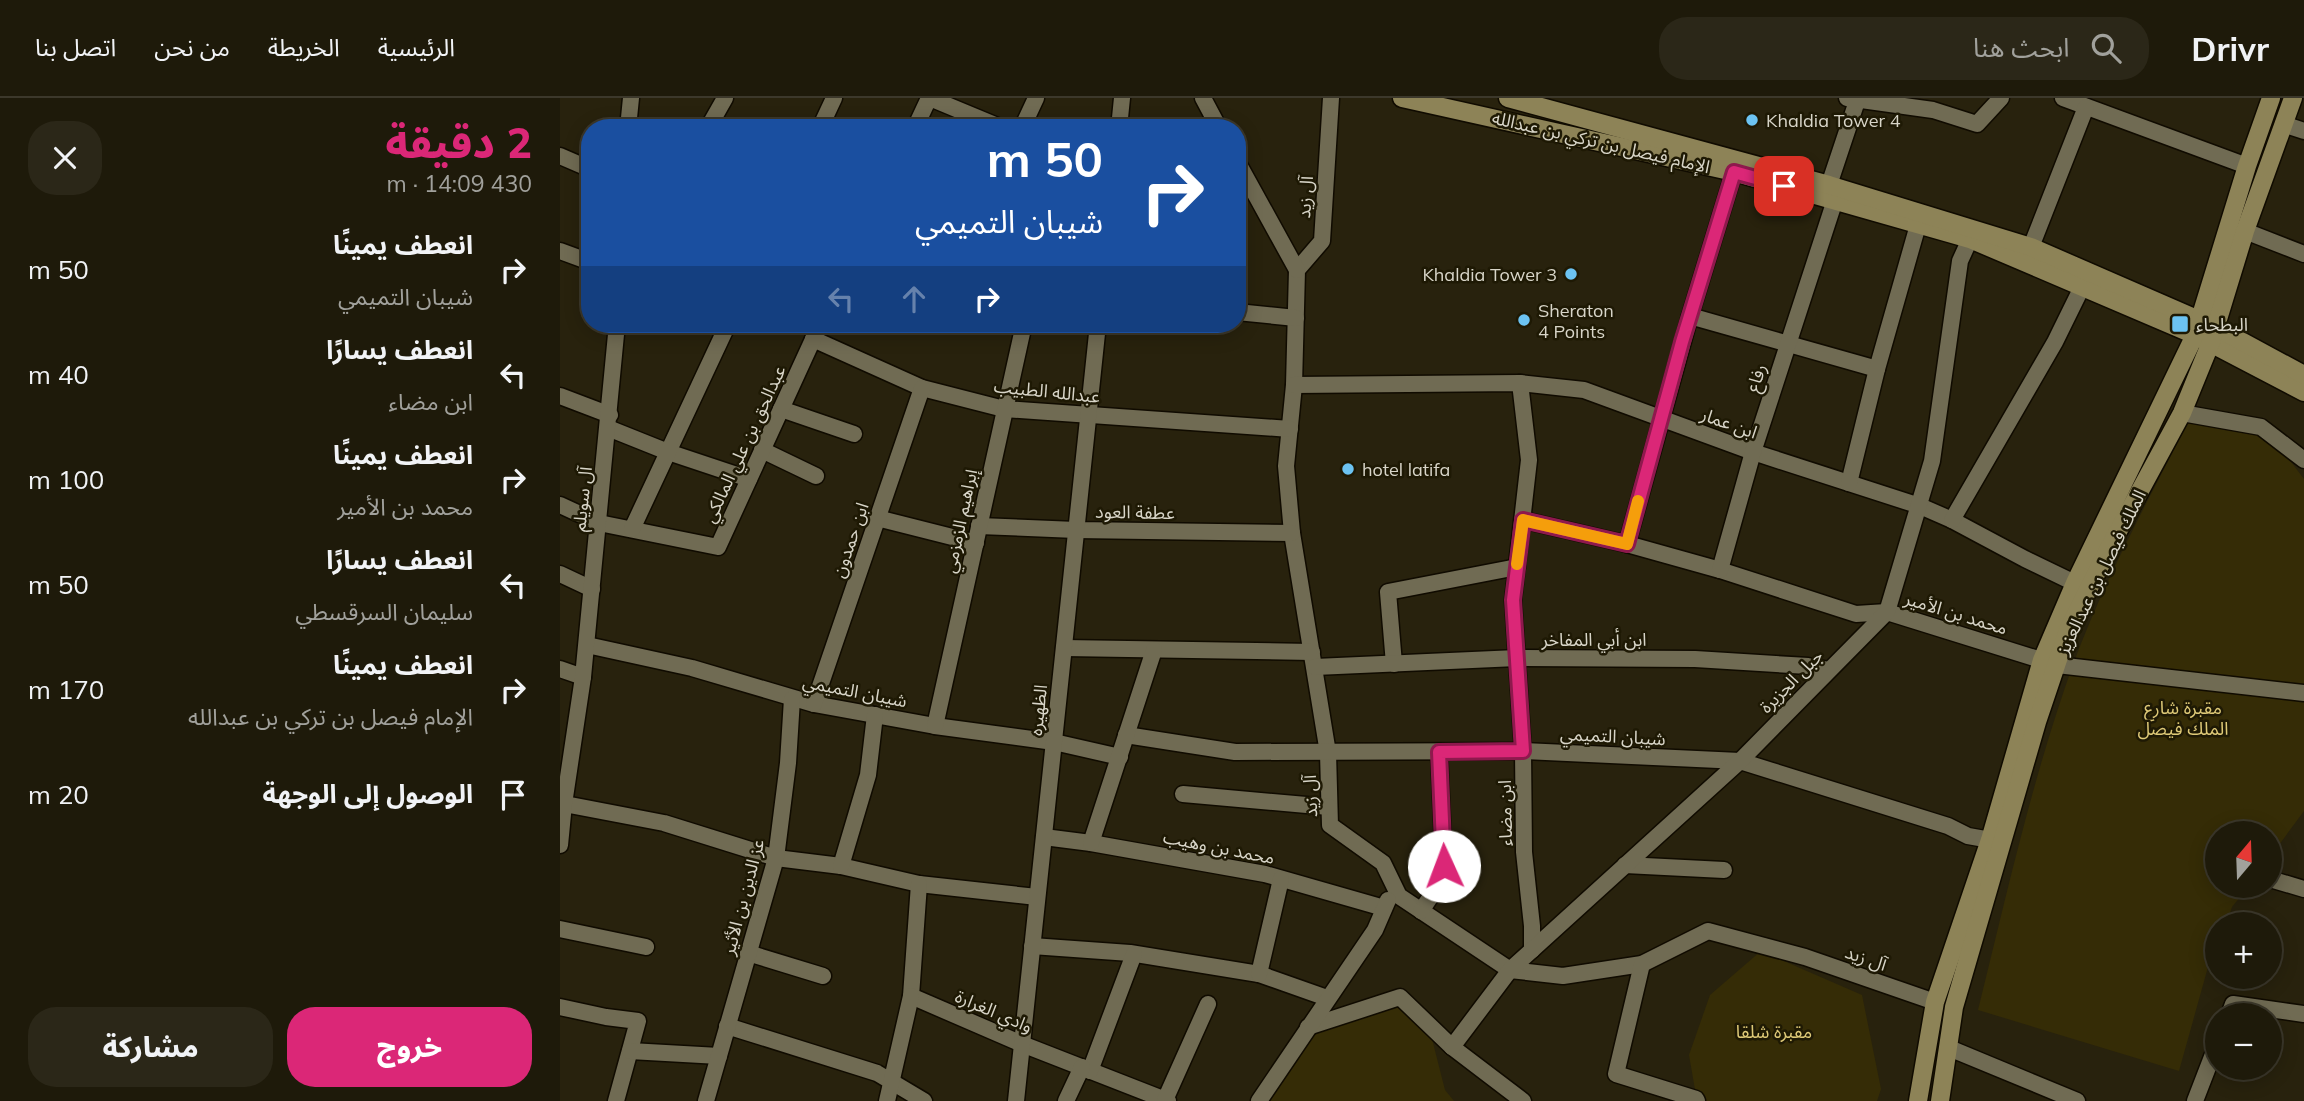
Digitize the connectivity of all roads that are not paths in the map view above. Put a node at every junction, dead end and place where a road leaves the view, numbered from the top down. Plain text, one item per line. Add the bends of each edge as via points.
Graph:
1 (631, 98) edge
2 (725, 98) edge
3 (834, 98) edge
4 (930, 98) edge
5 (1036, 98) edge
6 (1122, 98) edge
7 (1203, 98) edge
8 (1331, 98) edge
9 (1402, 98) edge
10 (1854, 98) edge
11 (2001, 98) edge
12 (2063, 98) edge
13 (2271, 98) edge
14 (2293, 98) edge
15 (1518, 99) edge
16 (2086, 107) junction
17 (629, 119) edge
18 (713, 119) edge
19 (824, 119) edge
20 (920, 119) edge
21 (980, 119) edge
22 (1026, 119) edge
23 (1120, 119) edge
24 (1214, 119) edge
25 (2283, 124) junction
26 (2304, 131) edge
27 (560, 156) edge
28 (581, 165) edge
29 (2247, 166) junction
30 (1734, 172) junction
31 (1246, 177) edge
32 (1832, 193) junction
33 (1919, 225) junction
34 (2245, 231) junction
35 (1970, 239) junction
36 (2032, 247) junction
37 (560, 251) edge
38 (2304, 254) edge
39 (581, 259) edge
40 (1297, 270) junction
41 (2082, 287) junction
42 (1246, 313) edge
43 (1690, 316) junction
44 (1296, 318) junction
45 (2205, 331) junction
46 (616, 333) edge
47 (724, 333) edge
48 (816, 333) edge
49 (821, 333) edge
50 (1022, 333) edge
51 (1097, 333) edge
52 (1788, 344) junction
53 (1877, 369) junction
54 (2304, 375) edge
55 (1520, 383) junction
56 (1294, 385) junction
57 (922, 388) junction
58 (2304, 392) edge
59 (560, 396) edge
60 (1004, 408) junction
61 (781, 409) junction
62 (2182, 413) junction
63 (1088, 415) junction
64 (1661, 418) junction
65 (609, 422) junction
66 (1290, 429) junction
67 (854, 434) dead end
68 (762, 450) junction
69 (668, 452) junction
70 (1753, 452) junction
71 (2304, 460) edge
72 (816, 476) dead end
73 (749, 479) junction
74 (1849, 483) junction
75 (560, 505) edge
76 (1920, 506) junction
77 (877, 518) junction
78 (1523, 520) junction
79 (1952, 520) junction
80 (599, 523) junction
81 (979, 526) junction
82 (632, 530) junction
83 (1076, 530) junction
84 (1292, 533) junction
85 (976, 543) junction
86 (1627, 544) junction
87 (1517, 567) junction
88 (1720, 570) junction
89 (560, 574) edge
90 (2082, 586) junction
91 (592, 589) junction
92 (1888, 612) junction
93 (587, 645) junction
94 (1064, 648) junction
95 (1154, 650) junction
96 (1517, 658) junction
97 (1314, 659) junction
98 (2049, 662) junction
99 (1394, 664) junction
100 (560, 669) edge
101 (1829, 670) junction
102 (583, 677) junction
103 (2304, 693) edge
104 (792, 699) junction
105 (814, 704) junction
106 (876, 715) junction
107 (935, 726) junction
108 (1126, 735) junction
109 (1054, 742) junction
110 (1523, 751) junction
111 (1439, 752) junction
112 (1328, 753) junction
113 (1120, 757) junction
114 (1740, 761) junction
115 (1183, 794) dead end
116 (562, 804) edge
117 (1329, 807) junction
118 (1044, 837) junction
119 (1996, 841) junction
120 (1091, 843) junction
121 (560, 845) edge
122 (776, 858) junction
123 (1625, 865) junction
124 (841, 866) junction
125 (1724, 870) dead end
126 (1281, 879) junction
127 (2282, 883) edge
128 (919, 884) junction
129 (1394, 887) junction
130 (2304, 889) edge
131 (1037, 897) junction
132 (1384, 908) junction
133 (1421, 911) junction
134 (560, 929) edge
135 (1032, 946) junction
136 (646, 947) dead end
137 (1532, 950) junction
138 (748, 953) junction
139 (1134, 954) junction
140 (1642, 964) junction
141 (1510, 970) junction
142 (1259, 974) junction
143 (823, 976) dead end
144 (911, 996) junction
145 (1327, 998) junction
146 (1935, 1002) junction
147 (1208, 1004) dead end
148 (560, 1007) edge
149 (2282, 1011) edge
150 (2304, 1014) edge
151 (727, 1026) junction
152 (1308, 1027) junction
153 (1022, 1044) junction
154 (1452, 1047) junction
155 (1949, 1048) junction
156 (629, 1051) junction
157 (719, 1056) junction
158 (1086, 1069) junction
159 (2205, 1075) edge
160 (892, 1082) junction
161 (1166, 1100) edge
162 (617, 1101) edge
163 (706, 1101) edge
164 (887, 1101) edge
165 (924, 1101) edge
166 (1016, 1101) edge
167 (1066, 1101) edge
168 (1259, 1101) edge
169 (1523, 1101) edge
170 (1697, 1101) edge
171 (1918, 1101) edge
172 (1940, 1101) edge
173 (2077, 1101) edge
174 (2195, 1101) edge

1 - 17 street
2 - 18 street
3 - 19 street
4 - 20 street
4 - 21 street
5 - 22 street
6 - 23 street
7 - 24 street
8 - 40 street, آل زيد via 1322,241
9 - 30 street, الإمام فيصل بن تركي بن عبدالله
10 - 11 street via 1933,110 1978,124
10 - 32 street, رفاع
12 - 16 street
13 - 29 street, الملك فيصل بن عبدالعزيز
14 - 25 street, الملك فيصل بن عبدالعزيز
15 - 32 street, الإمام فيصل بن تركي بن عبدالله
16 - 29 street
16 - 36 street
25 - 26 street
25 - 34 street, الملك فيصل بن عبدالعزيز
27 - 28 street
29 - 45 street, الملك فيصل بن عبدالعزيز
30 - 32 street, الإمام فيصل بن تركي بن عبدالله
30 - 43 street
31 - 40 street
32 - 33 street, الإمام فيصل بن تركي بن عبدالله
32 - 36 street, الإمام فيصل بن تركي بن عبدالله
32 - 52 street, رفاع
33 - 35 street, الإمام فيصل بن تركي بن عبدالله
33 - 53 street
34 - 38 street
34 - 45 street, الملك فيصل بن عبدالعزيز
35 - 41 street, الإمام فيصل بن تركي بن عبدالله
35 - 76 street, جبل الجزيرة via 1960,261 1932,461
36 - 45 street, الإمام فيصل بن تركي بن عبدالله
37 - 39 street
40 - 44 street, آل زيد
41 - 45 street, الإمام فيصل بن تركي بن عبدالله
41 - 79 street
42 - 44 street
43 - 52 street
43 - 64 street
44 - 56 street, آل زيد
45 - 54 street, الإمام فيصل بن تركي بن عبدالله
45 - 58 street, الإمام فيصل بن تركي بن عبدالله
45 - 62 street, الملك فيصل بن عبدالعزيز
45 - 90 street, الملك فيصل بن عبدالعزيز
46 - 65 street, آل سويلم
47 - 69 street
48 - 61 street, عبدالحق بن علي المالكي
49 - 57 street, عبدالله الطبيب
50 - 60 street, إبراهيم الزمزمي
51 - 63 street, الظهيره
52 - 53 street
52 - 70 street, رفاع
53 - 74 street
55 - 56 street, ابن عمار
55 - 64 street, ابن عمار via 1584,390
55 - 78 street, ابن مضاء via 1529,460
56 - 66 street, آل زيد
57 - 60 street, عبدالله الطبيب
57 - 77 street, ابن حمدون
59 - 65 street
60 - 63 street, عبدالله الطبيب
60 - 81 street, إبراهيم الزمزمي
61 - 67 street
61 - 68 street, عبدالحق بن علي المالكي
62 - 71 street via 2261,427
62 - 90 street, الملك فيصل بن عبدالعزيز
63 - 66 street, عبدالله الطبيب
63 - 83 street, الظهيره
64 - 70 street, ابن عمار
64 - 86 street
65 - 69 street
65 - 80 street, آل سويلم
66 - 84 street, آل زيد via 1286,466
68 - 72 street
68 - 73 street, عبدالحق بن علي المالكي
69 - 73 street
69 - 82 street
70 - 74 street, ابن عمار
70 - 88 street, رفاع
73 - 82 street, عبدالحق بن علي المالكي via 718,547
74 - 76 street, ابن عمار
75 - 80 street, عبدالحق بن علي المالكي
76 - 79 street, ابن عمار
76 - 92 street, جبل الجزيرة
77 - 85 street
77 - 105 street, ابن حمدون
78 - 86 street, محمد بن الأمير
78 - 87 street, ابن مضاء
79 - 90 street, ابن عمار
80 - 82 street, عبدالحق بن علي المالكي
80 - 91 street, آل سويلم
81 - 83 street, عطفة العود
81 - 85 street, إبراهيم الزمزمي
83 - 84 street, عطفة العود
83 - 94 street, الظهيره
84 - 97 street, آل زيد
85 - 107 street, إبراهيم الزمزمي
86 - 88 street, محمد بن الأمير
87 - 96 street, ابن مضاء via 1513,600
87 - 99 street via 1388,592
88 - 92 street, محمد بن الأمير via 1856,614
89 - 91 street
90 - 98 street, الملك فيصل بن عبدالعزيز
91 - 93 street, آل سويلم
92 - 98 street, محمد بن الأمير
92 - 101 street, جبل الجزيرة
93 - 102 street, آل سويلم
93 - 104 street, شيبان التميمي via 692,668
94 - 95 street, ابن أبي المفاخر
94 - 109 street, الظهيره
95 - 97 street, ابن أبي المفاخر
95 - 108 street
96 - 99 street, ابن أبي المفاخر
96 - 101 street, ابن أبي المفاخر via 1695,659
96 - 110 street, ابن مضاء
97 - 99 street, ابن أبي المفاخر
97 - 112 street, آل زيد
98 - 103 street, محمد بن الأمير
98 - 119 street, الملك فيصل بن عبدالعزيز
100 - 102 street
101 - 114 street, جبل الجزيرة
102 - 116 street, آل سويلم
104 - 105 street, شيبان التميمي
104 - 122 street, عز الدين بن الأثير
105 - 106 street, شيبان التميمي
106 - 107 street, شيبان التميمي
106 - 124 street via 869,775
107 - 109 street, شيبان التميمي
108 - 112 street, شيبان التميمي via 1235,752
108 - 113 street
109 - 113 street, شيبان التميمي
109 - 118 street, الظهيره
110 - 111 street, شيبان التميمي
110 - 114 street, شيبان التميمي
110 - 137 street, ابن مضاء via 1524,852
111 - 112 street, شيبان التميمي
111 - 133 street via 1444,866
112 - 117 street, آل زيد
113 - 120 street
114 - 119 street, شيبان التميمي via 1968,836
114 - 123 street, جبل الجزيرة
115 - 117 street
116 - 121 street, آل سويلم
116 - 122 street via 664,823
117 - 129 street, آل زيد via 1330,825 1383,863
118 - 120 street, محمد بن وهيب
118 - 131 street, الظهيره
119 - 146 street, الملك فيصل بن عبدالعزيز
119 - 155 street, الملك فيصل بن عبدالعزيز via 1954,1007
120 - 126 street, محمد بن وهيب
122 - 124 street
122 - 138 street, عز الدين بن الأثير
123 - 125 street
123 - 137 street, جبل الجزيرة
124 - 128 street
126 - 132 street, محمد بن وهيب
126 - 142 street
127 - 130 street
128 - 131 street
128 - 144 street
129 - 132 street
129 - 133 street, آل زيد
131 - 135 street, الظهيره
132 - 145 street via 1375,930
133 - 141 street, آل زيد
134 - 136 street
135 - 139 street
135 - 153 street, الظهيره
137 - 141 street, جبل الجزيرة
138 - 143 street
138 - 151 street, عز الدين بن الأثير
139 - 142 street
139 - 158 street
140 - 141 street, آل زيد via 1563,976
140 - 146 street, آل زيد via 1708,931 1805,957
140 - 170 street via 1616,1074
141 - 154 street, جبل الجزيرة
142 - 145 street
144 - 153 street, وادي الغرارة
144 - 160 street
145 - 152 street
146 - 171 street, الملك فيصل بن عبدالعزيز
147 - 161 street
148 - 156 street via 638,1021
149 - 150 street
151 - 157 street, عز الدين بن الأثير
151 - 160 street via 877,1073
152 - 154 street via 1400,997
152 - 168 street
153 - 158 street, وادي الغرارة
153 - 166 street, الظهيره
154 - 169 street
155 - 172 street, الملك فيصل بن عبدالعزيز
155 - 173 street
156 - 157 street
156 - 162 street
157 - 163 street, عز الدين بن الأثير
158 - 161 street, وادي الغرارة
158 - 167 street
159 - 174 street
160 - 164 street
160 - 165 street

